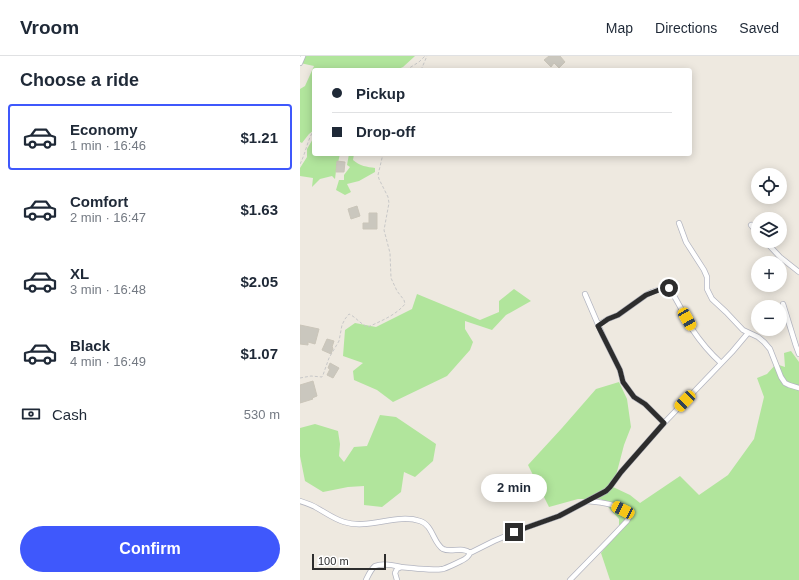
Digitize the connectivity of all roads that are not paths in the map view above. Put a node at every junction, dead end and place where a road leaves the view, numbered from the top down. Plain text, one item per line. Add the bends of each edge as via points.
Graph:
1 (304, 56) edge
2 (300, 63) edge
3 (679, 223) dead end
4 (772, 248) edge
5 (799, 272) edge
6 (585, 294) dead end
7 (787, 317) edge
8 (598, 326) junction
9 (748, 333) junction
10 (799, 354) edge
11 (721, 363) junction
12 (799, 388) edge
13 (664, 423) junction
14 (300, 501) edge
15 (587, 501) junction
16 (470, 553) junction
17 (401, 567) junction
18 (366, 580) edge
19 (397, 580) edge
20 (570, 580) edge

1 - 2 street
3 - 9 street via 686,242 704,270 707,289 712,299
4 - 5 street
6 - 8 street
7 - 10 street
8 - 11 street via 646,295 667,287 676,297 693,330
8 - 13 street via 620,370 623,382 634,397
9 - 11 street
9 - 12 street via 764,342 770,349 785,383
11 - 13 street
13 - 15 street via 610,487
14 - 16 street via 344,523 376,523 401,519 420,521 426,525 438,545 447,550 464,550
15 - 16 street via 559,516
15 - 20 street via 614,505 628,513 629,517
16 - 17 street via 467,558 443,569
17 - 18 street via 389,564 375,566
17 - 19 street via 396,571

